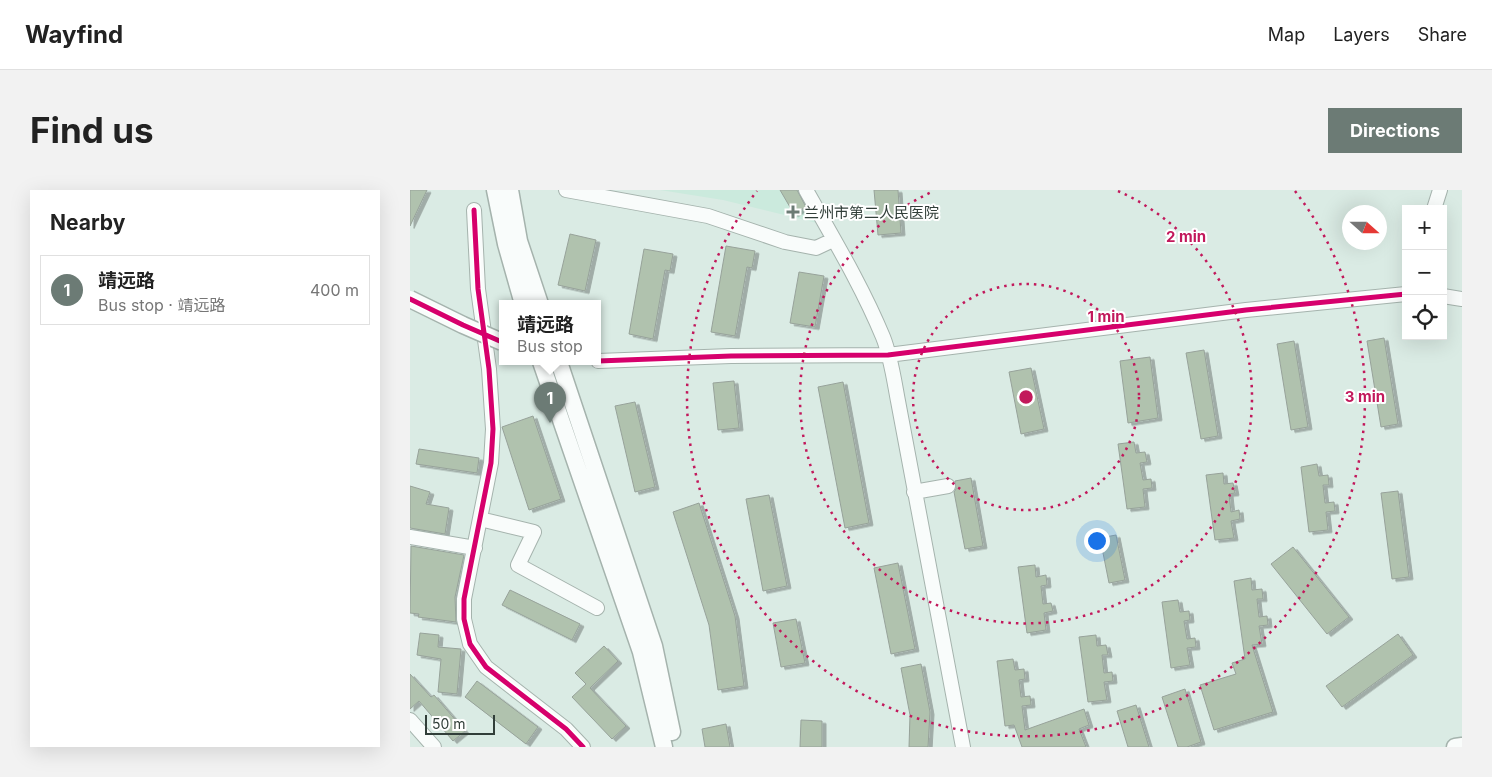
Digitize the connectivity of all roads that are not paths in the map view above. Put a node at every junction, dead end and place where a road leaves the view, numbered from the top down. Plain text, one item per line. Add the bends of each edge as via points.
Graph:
1 (495, 190) edge
2 (510, 190) edge
3 (566, 190) edge
4 (806, 190) edge
5 (1440, 190) edge
6 (1435, 205) edge
7 (474, 210) dead end
8 (833, 240) junction
9 (1402, 294) edge
10 (1447, 297) edge
11 (410, 299) edge
12 (1462, 299) edge
13 (522, 300) edge
14 (539, 300) edge
15 (499, 341) edge
16 (888, 355) junction
17 (601, 361) edge
18 (542, 365) edge
19 (560, 365) edge
20 (948, 486) dead end
21 (914, 492) junction
22 (480, 519) junction
23 (410, 538) edge
24 (475, 548) junction
25 (597, 608) dead end
26 (410, 720) edge
27 (1462, 746) edge
28 (434, 747) edge
29 (583, 747) edge
30 (664, 747) edge
31 (674, 747) edge
32 (963, 747) edge
33 (1455, 747) edge

1 - 13 main road
2 - 14 main road via 518,240
3 - 8 street via 708,216 785,242 816,248
4 - 8 street
5 - 6 street
7 - 22 street via 478,289 493,429 491,463
8 - 16 street via 855,278
9 - 16 street via 1246,310
10 - 12 street
11 - 15 main road, bridge
16 - 17 street
16 - 21 street
18 - 30 main road via 642,652
19 - 31 main road via 654,646
20 - 21 street
21 - 32 street
22 - 24 street
22 - 25 street via 534,532 518,565
23 - 24 street
24 - 29 street via 464,599 464,619 470,644 486,667 566,729
26 - 28 street
27 - 33 main road

